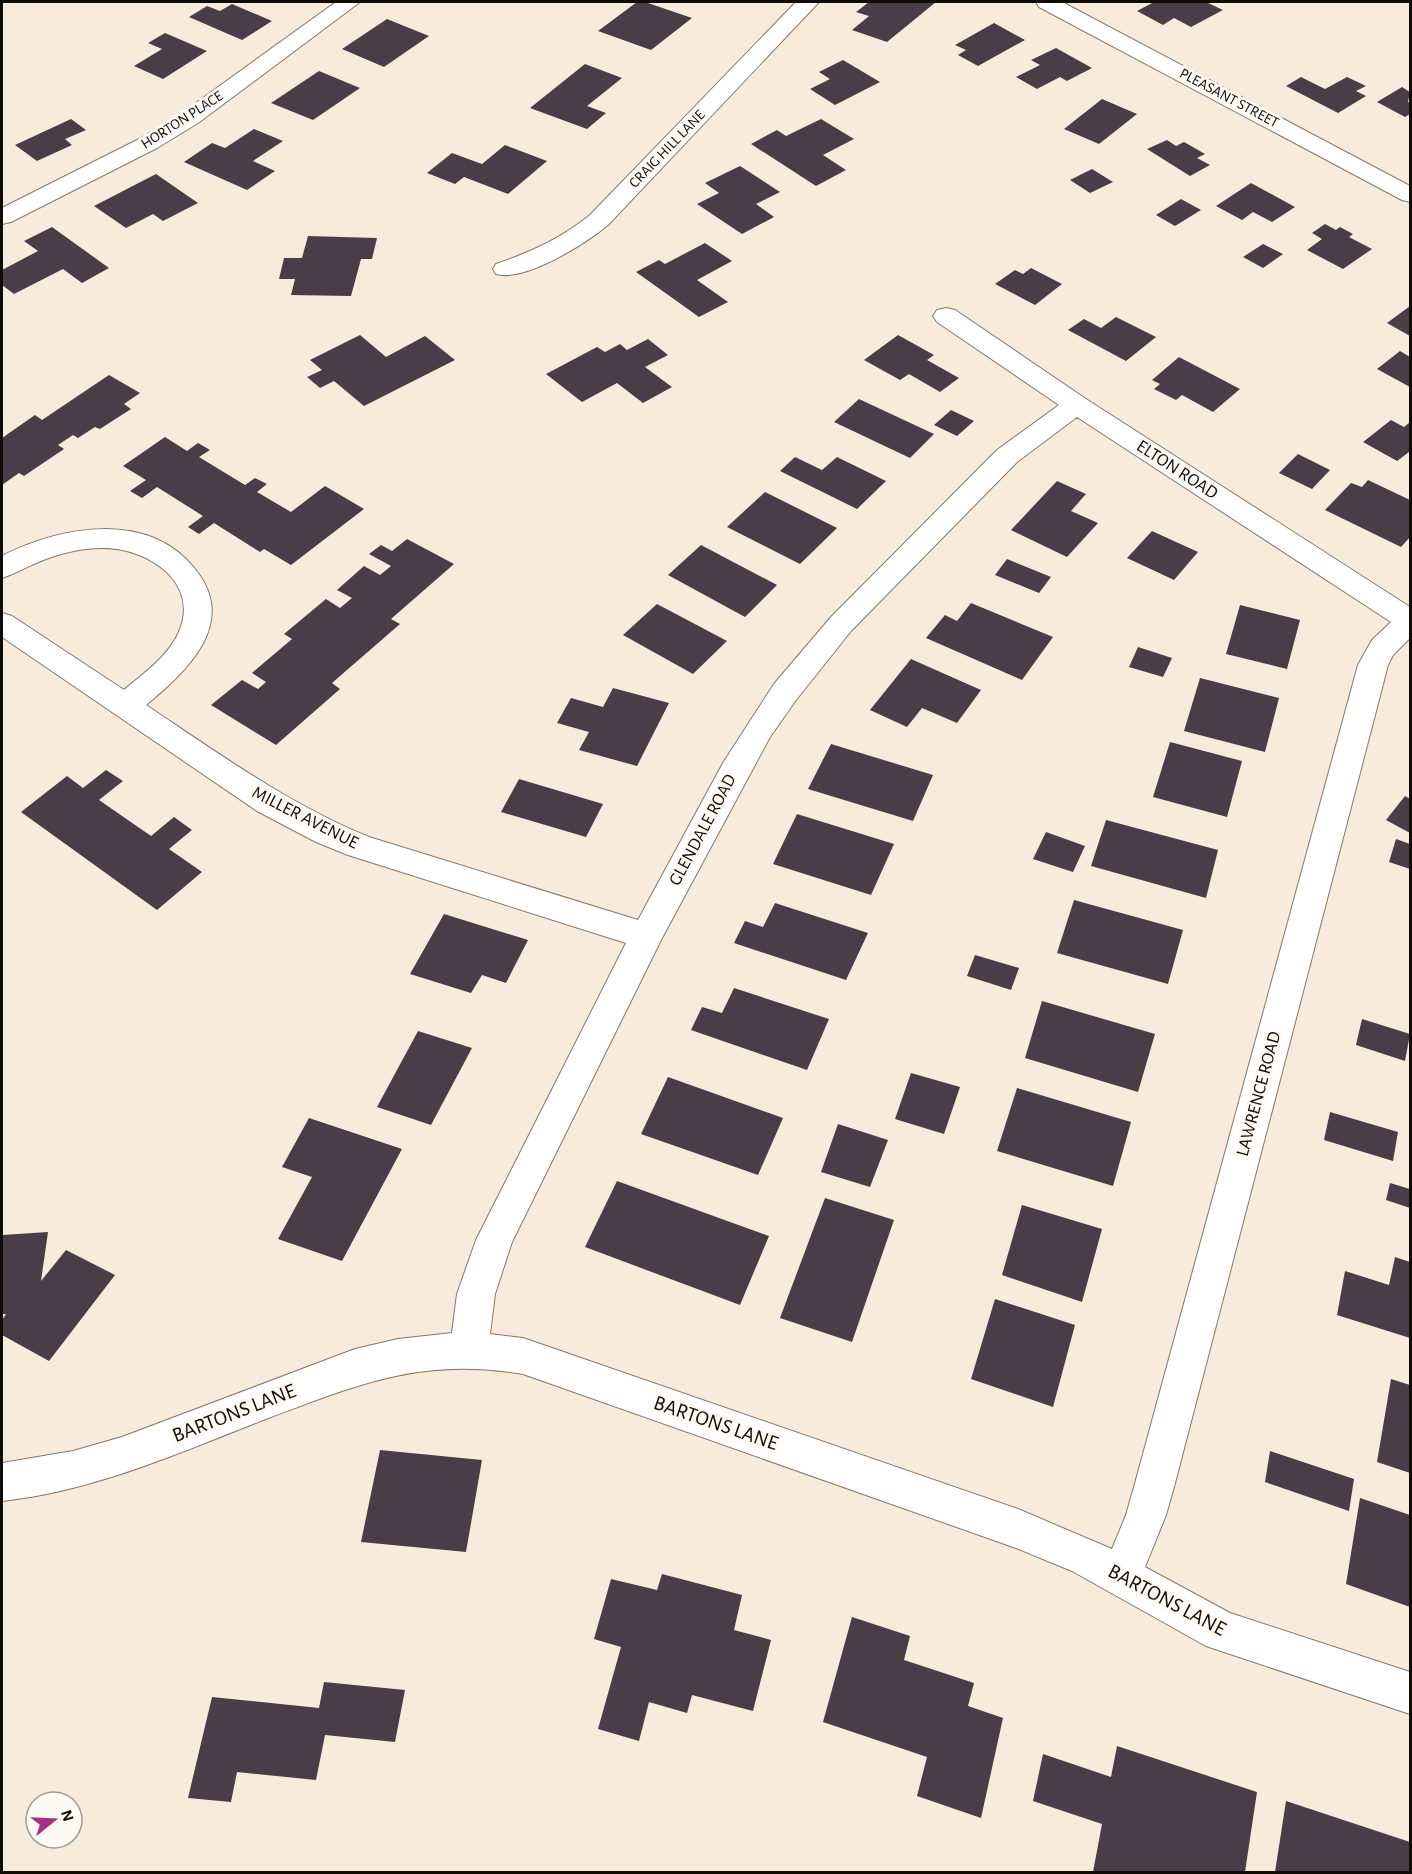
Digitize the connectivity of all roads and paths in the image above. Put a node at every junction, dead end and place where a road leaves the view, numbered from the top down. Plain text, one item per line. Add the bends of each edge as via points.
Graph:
1 (349, 2) edge
2 (808, 2) edge
3 (1047, 2) edge
4 (1410, 195) edge
5 (2, 217) edge
6 (505, 269) dead end
7 (946, 316) dead end
8 (1077, 405) junction
9 (2, 568) edge
10 (1410, 621) edge
11 (2, 623) edge
12 (124, 706) junction
13 (646, 936) junction
14 (469, 1348) junction
15 (2, 1482) edge
16 (1120, 1575) junction
17 (1410, 1694) edge

1 - 5 street, HORTON PLACE via 170,130
2 - 6 street, CRAIG HILL LANE via 586,231 549,253
3 - 4 street, PLEASANT STREET
7 - 8 street, ELTON ROAD
8 - 10 street, ELTON ROAD
8 - 13 street, GLENDALE ROAD via 1007,456 814,654 739,763
9 - 12 street via 47,546 119,538 155,550 185,574 198,603 199,619 193,635 169,668
10 - 16 street, LAWRENCE ROAD via 1382,648 1373,666 1154,1487
11 - 12 street, MILLER AVENUE
12 - 13 street, MILLER AVENUE via 268,802 327,833
13 - 14 street, GLENDALE ROAD via 494,1240 476,1294
14 - 15 street, BARTONS LANE via 414,1353 355,1367 122,1456 73,1470
14 - 16 street, BARTONS LANE via 523,1356 984,1517 1061,1546
16 - 17 street, BARTONS LANE via 1221,1631

